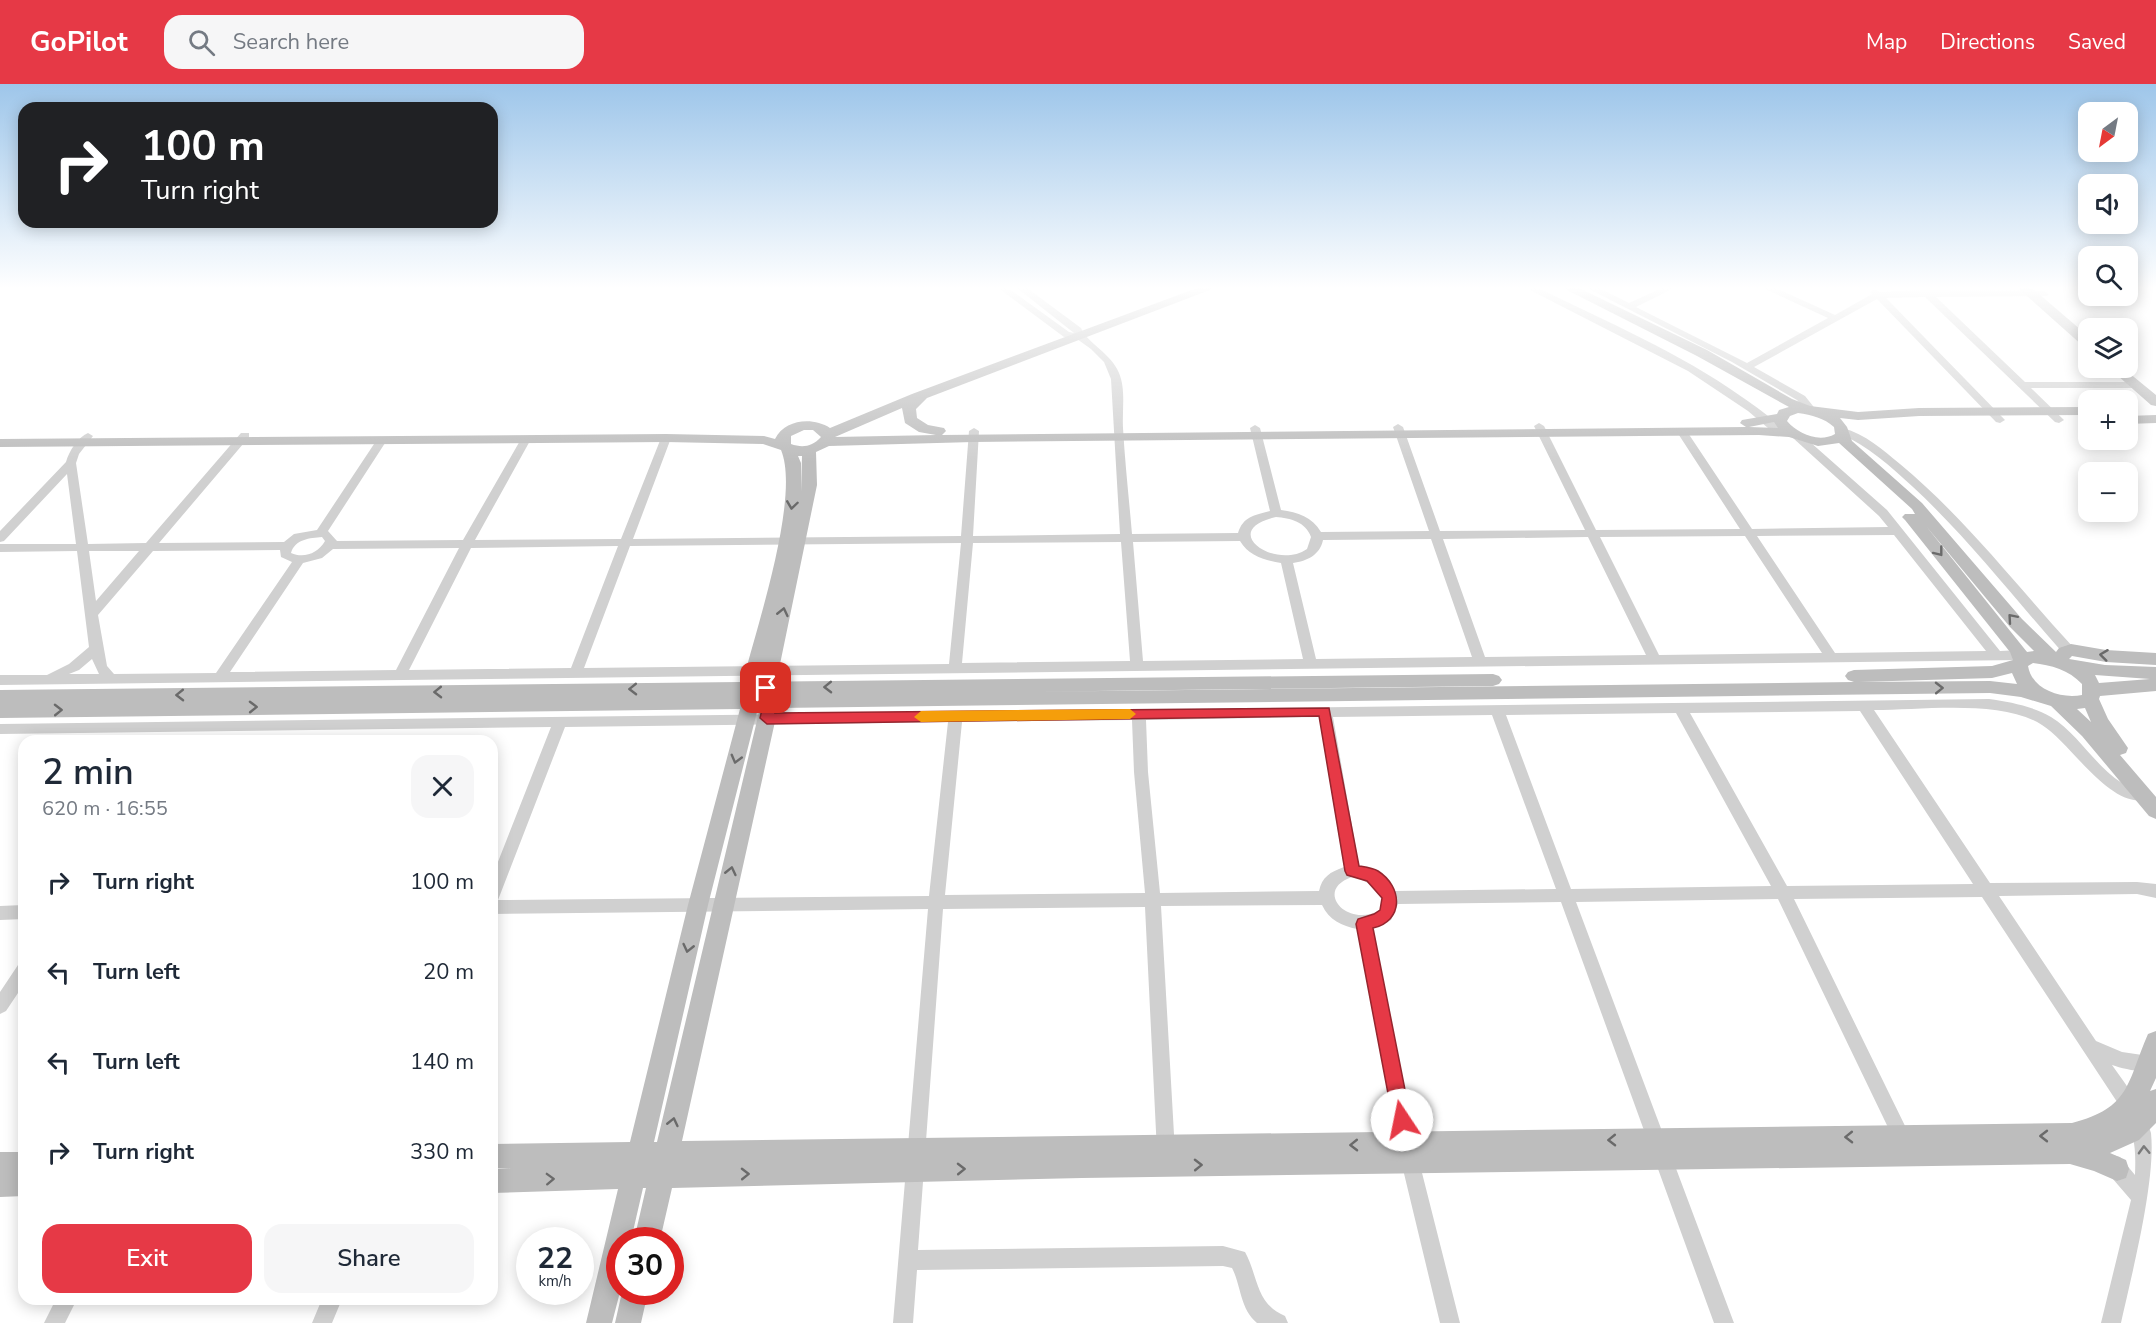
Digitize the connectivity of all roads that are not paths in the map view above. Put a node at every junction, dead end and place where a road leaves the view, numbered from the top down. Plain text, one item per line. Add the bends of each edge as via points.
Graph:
1 (1045, 346) edge
2 (1046, 346) edge
3 (1094, 346) edge
4 (1644, 346) edge
5 (1668, 346) edge
6 (1687, 346) edge
7 (1707, 346) edge
8 (1784, 346) edge
9 (1928, 346) edge
10 (1982, 346) edge
11 (1747, 366) junction
12 (2138, 373) edge
13 (2128, 378) edge
14 (2023, 385) junction
15 (2137, 385) junction
16 (2156, 388) edge
17 (936, 390) junction
18 (2156, 402) edge
19 (1812, 411) junction
20 (2138, 411) edge
21 (2156, 411) edge
22 (2078, 413) edge
23 (1782, 415) junction
24 (1996, 416) junction
25 (2055, 416) junction
26 (2078, 419) edge
27 (2156, 419) edge
28 (1766, 420) junction
29 (2138, 420) edge
30 (1540, 429) junction
31 (789, 430) junction
32 (1400, 430) junction
33 (939, 431) junction
34 (1256, 432) junction
35 (1682, 432) junction
36 (1842, 432) junction
37 (826, 433) junction
38 (1118, 433) junction
39 (974, 434) junction
40 (1789, 434) junction
41 (0, 437) edge
42 (243, 438) junction
43 (666, 438) junction
44 (85, 439) junction
45 (526, 439) junction
46 (382, 440) junction
47 (1819, 442) junction
48 (0, 443) edge
49 (786, 448) junction
50 (808, 451) junction
51 (71, 463) junction
52 (1276, 513) junction
53 (1748, 531) junction
54 (1899, 531) junction
55 (321, 533) junction
56 (1593, 534) junction
57 (1437, 535) junction
58 (1243, 537) junction
59 (1318, 537) junction
60 (0, 538) edge
61 (1125, 538) junction
62 (967, 539) junction
63 (793, 540) junction
64 (626, 542) junction
65 (467, 544) junction
66 (330, 545) junction
67 (287, 546) junction
68 (149, 547) junction
69 (0, 548) edge
70 (82, 548) junction
71 (299, 560) junction
72 (1287, 560) junction
73 (91, 615) junction
74 (96, 648) junction
75 (1996, 656) junction
76 (1832, 658) junction
77 (2156, 658) edge
78 (2062, 659) junction
79 (1655, 660) junction
80 (2023, 660) junction
81 (1480, 662) junction
82 (1311, 664) junction
83 (1137, 666) junction
84 (955, 667) junction
85 (576, 672) junction
86 (2156, 673) edge
87 (400, 675) junction
88 (220, 677) junction
89 (111, 679) junction
90 (0, 680) edge
91 (41, 680) junction
92 (2156, 685) edge
93 (2091, 694) junction
94 (761, 695) junction
95 (0, 697) edge
96 (2054, 700) junction
97 (1863, 705) junction
98 (1680, 707) junction
99 (1497, 709) junction
100 (0, 711) edge
101 (1324, 711) junction
102 (1139, 714) junction
103 (956, 716) junction
104 (560, 721) junction
105 (0, 729) edge
106 (2150, 794) edge
107 (2156, 811) edge
108 (1352, 871) junction
109 (498, 881) edge
110 (1986, 890) junction
111 (2156, 891) edge
112 (1783, 893) junction
113 (1567, 896) junction
114 (1327, 898) junction
115 (1390, 898) junction
116 (1153, 901) junction
117 (936, 903) junction
118 (698, 905) junction
119 (723, 905) junction
120 (498, 907) edge
121 (18, 912) edge
122 (0, 913) edge
123 (1364, 924) junction
124 (18, 979) edge
125 (0, 1006) edge
126 (2089, 1047) junction
127 (2153, 1052) edge
128 (2156, 1100) edge
129 (2134, 1115) junction
130 (2093, 1139) junction
131 (1905, 1146) junction
132 (1658, 1149) junction
133 (1408, 1152) junction
134 (2066, 1153) junction
135 (498, 1156) edge
136 (1167, 1157) junction
137 (917, 1160) junction
138 (0, 1164) edge
139 (18, 1164) edge
140 (663, 1164) junction
141 (636, 1165) junction
142 (2118, 1169) junction
143 (498, 1180) edge
144 (18, 1184) edge
145 (0, 1185) edge
146 (2141, 1197) junction
147 (650, 1227) edge
148 (909, 1260) junction
149 (64, 1305) edge
150 (330, 1305) edge
151 (632, 1305) edge
152 (54, 1323) edge
153 (322, 1323) edge
154 (598, 1323) edge
155 (628, 1323) edge
156 (903, 1323) edge
157 (1278, 1323) edge
158 (1450, 1323) edge
159 (1724, 1323) edge
160 (2111, 1323) edge

1 - 37 street
2 - 17 street
3 - 38 street via 1113,370 1118,384
4 - 28 street via 1697,373
5 - 23 street via 1766,399
6 - 19 street via 1786,402
7 - 11 street
8 - 11 street
9 - 24 street
10 - 14 street
11 - 19 street via 1801,398
12 - 16 street
13 - 15 street
14 - 15 street
14 - 25 street
15 - 18 street
17 - 33 street via 914,402 908,414 916,425
17 - 37 street
19 - 23 street via 1790,410
19 - 24 street via 1858,416
19 - 36 street via 1833,420
20 - 21 street
22 - 25 street
23 - 28 street
23 - 40 street
24 - 25 street
24 - 36 street via 1913,420
25 - 26 street
27 - 29 street
28 - 30 street
28 - 40 street
30 - 32 street
30 - 35 street
30 - 56 street
31 - 37 street via 803,425
31 - 42 street
31 - 49 street via 782,438
32 - 34 street
32 - 57 street
33 - 37 street
33 - 39 street
34 - 38 street
34 - 52 street
35 - 40 street
35 - 53 street
36 - 47 street via 1829,442
36 - 78 street via 1847,444 1917,507 2016,622
37 - 39 street
37 - 50 street
38 - 39 street
38 - 61 street
39 - 62 street
40 - 47 street
40 - 54 street via 1859,489
41 - 44 street
42 - 44 street
42 - 46 street
42 - 68 street
43 - 45 street
43 - 49 street via 764,440
43 - 64 street
44 - 48 street
44 - 51 street
45 - 46 street
45 - 65 street
46 - 55 street
47 -> 80 street via 1857,467 1918,526
49 - 50 street
49 -> 63 street via 795,460 796,473
50 - 63 street via 810,485
51 - 60 street
51 - 70 street
52 - 58 street via 1247,523
52 - 59 street via 1308,522
53 - 54 street
53 - 56 street
53 - 76 street
54 - 75 street
55 - 66 street via 330,537
55 - 67 street via 306,534
56 - 57 street
56 - 79 street
57 - 59 street
57 - 81 street
58 - 61 street
58 - 72 street via 1247,545 1266,558
59 - 72 street via 1313,552
61 - 62 street
61 - 83 street
62 - 63 street
62 - 84 street
63 - 64 street
63 - 94 street
64 - 65 street
64 - 85 street
65 - 66 street
65 - 87 street
66 - 71 street via 314,557
67 - 68 street
67 - 71 street via 285,554
68 - 70 street
68 - 73 street
69 - 70 street
70 - 73 street
71 - 88 street
72 - 82 street
73 - 74 street
74 - 89 street via 100,668
74 - 91 street via 74,667
75 - 76 street
75 - 80 street
76 - 79 street
77 -> 78 street
78 - 80 street
78 - 86 street via 2104,671
78 - 93 street via 2088,679
79 - 81 street
80 -> 94 street via 1992,672 1853,676
80 - 96 street via 2019,672 2023,680
81 - 82 street
82 - 83 street
83 - 84 street
84 - 94 street
85 - 87 street
85 - 94 street
87 - 88 street
88 - 89 street
89 - 91 street
90 - 91 street
92 - 93 street
93 - 96 street via 2074,704
93 - 106 street via 2100,722
94 -> 95 street
94 -> 96 street via 1990,687
100 -> 94 street
94 - 103 street
94 - 104 street
94 -> 118 street
119 -> 94 street
96 - 106 street
97 - 98 street
97 - 106 street via 1989,704 2022,709 2052,724 2123,791
97 - 110 street
98 - 99 street
98 - 112 street
99 - 101 street
99 - 113 street
101 - 102 street
101 - 108 street
102 - 103 street
102 - 116 street
103 - 117 street
104 - 105 street
104 - 109 street
106 - 107 street
108 - 114 street via 1329,882
108 - 115 street via 1372,876 1387,889
110 - 111 street
110 - 112 street
110 - 126 street
112 - 113 street
112 - 131 street
113 - 115 street
113 - 132 street
114 - 116 street
114 - 123 street via 1338,915
115 - 123 street via 1386,914
116 - 117 street
116 - 136 street
117 - 119 street
117 - 137 street
118 - 119 street
118 - 120 street
118 -> 141 street
140 -> 119 street
121 - 122 street
123 - 133 street
124 - 125 street
126 - 127 street via 2121,1060
126 - 129 street
127 - 129 street
128 - 129 street
129 - 130 street via 2128,1133
146 -> 129 street via 2144,1145
130 -> 131 street via 2054,1136
130 - 134 street
130 - 142 street
131 - 132 street
131 - 134 street
132 - 133 street
132 - 159 street
133 - 136 street
133 - 158 street
134 - 142 street via 2086,1156
135 - 141 street
136 - 137 street
137 - 140 street
137 - 148 street
138 - 139 street
140 - 141 street
140 - 147 street
143 -> 141 street
141 - 154 street
142 - 146 street
144 - 145 street
146 - 160 street
148 - 156 street
148 - 157 street via 1222,1256 1238,1259 1245,1269 1251,1301 1260,1314
149 - 152 street
150 - 153 street
151 - 155 street

